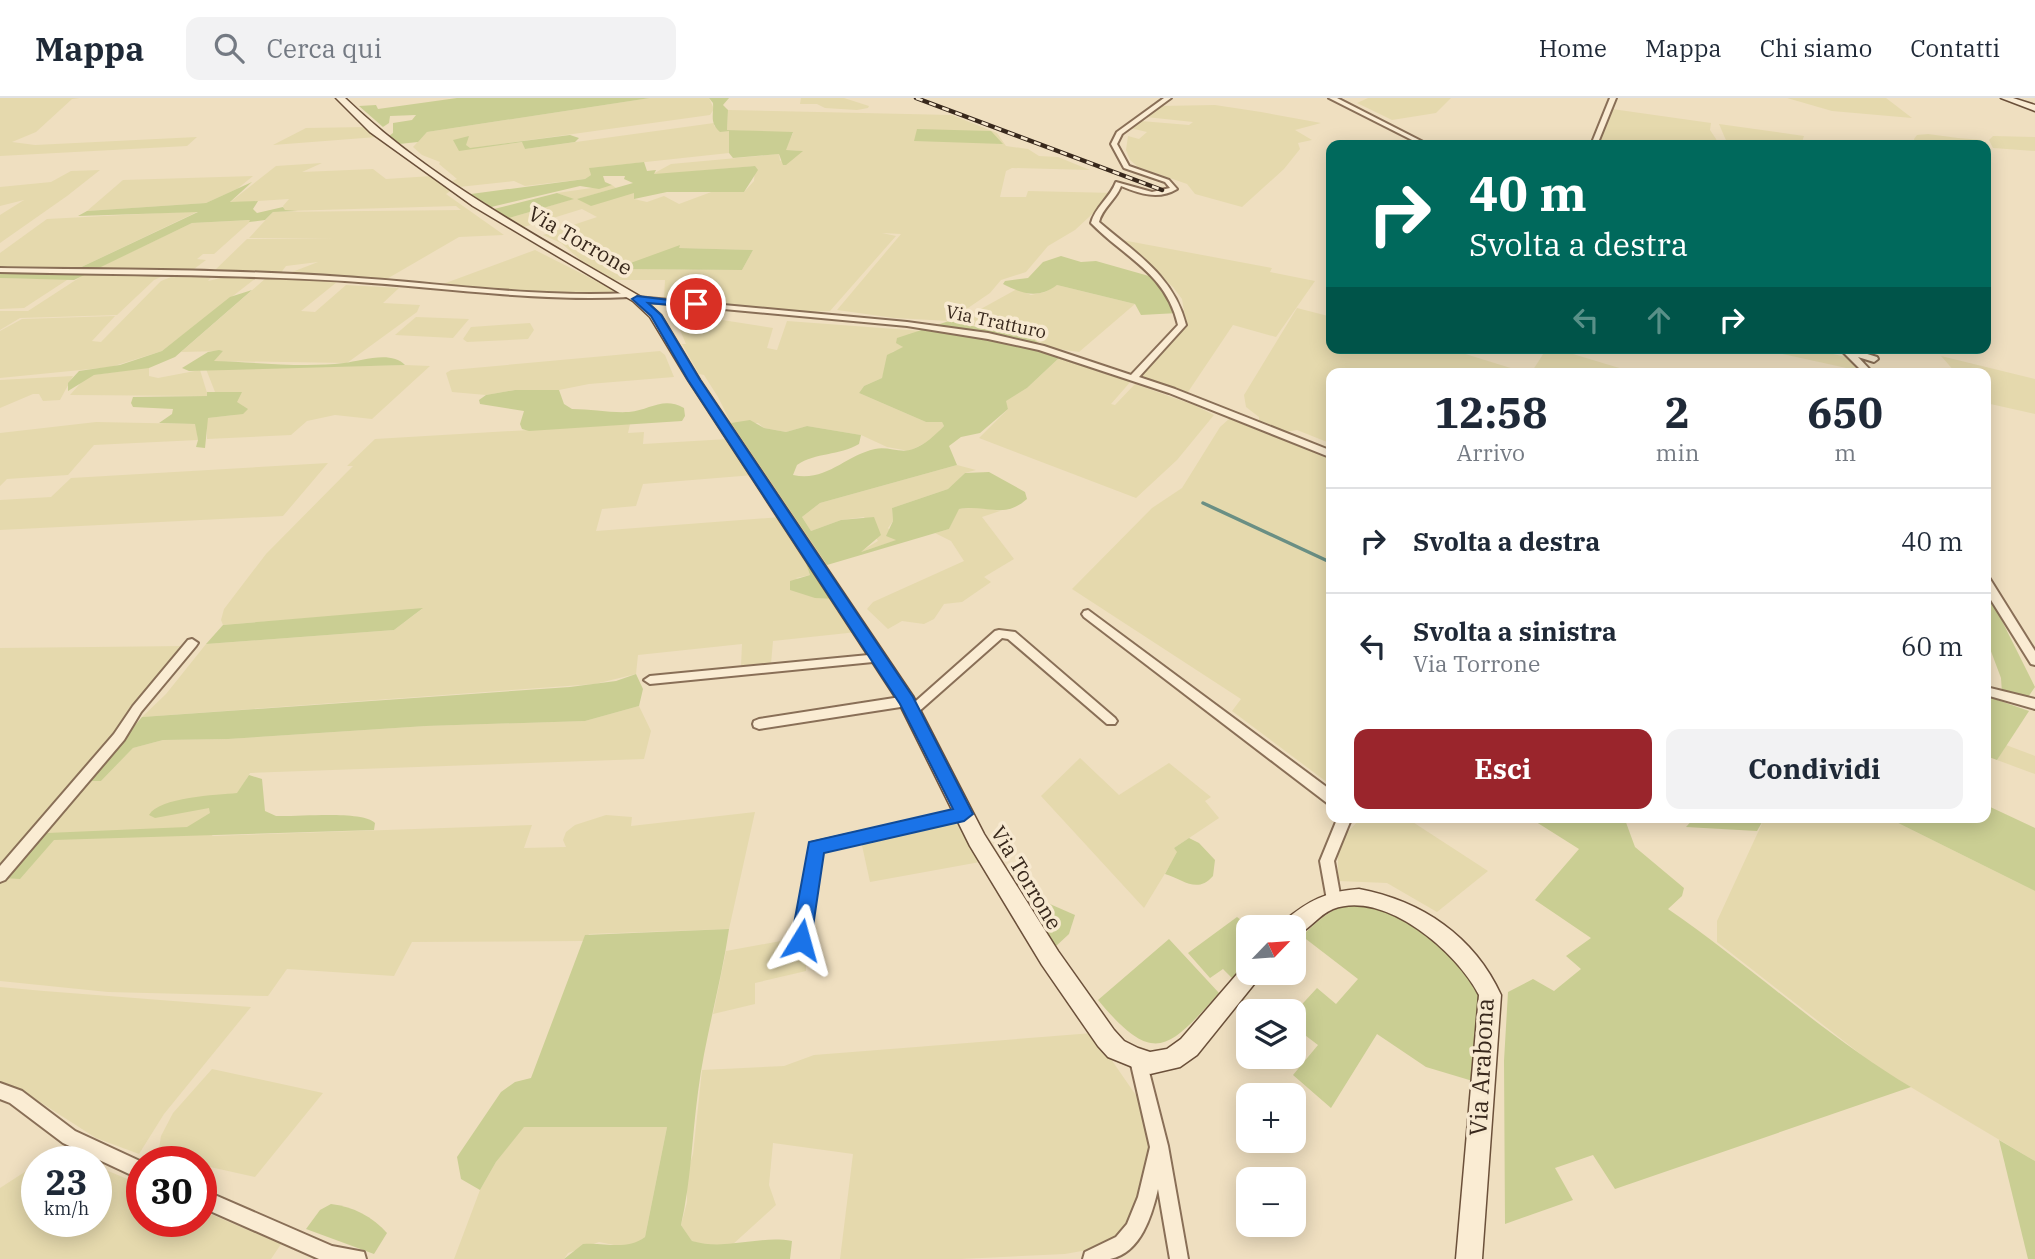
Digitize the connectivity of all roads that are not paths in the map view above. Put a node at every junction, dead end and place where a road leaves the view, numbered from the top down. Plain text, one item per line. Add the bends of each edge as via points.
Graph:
1 (340, 98) edge
2 (1168, 98) edge
3 (1332, 98) edge
4 (1613, 98) edge
5 (2005, 98) edge
6 (2035, 108) edge
7 (1416, 140) edge
8 (1596, 140) edge
9 (0, 270) edge
10 (634, 297) junction
11 (1849, 354) edge
12 (1858, 354) edge
13 (1877, 354) edge
14 (1874, 359) junction
15 (1865, 368) edge
16 (1871, 368) edge
17 (1133, 378) junction
18 (1326, 453) edge
19 (1991, 590) edge
20 (1088, 614) dead end
21 (192, 643) dead end
22 (879, 659) junction
23 (2035, 661) edge
24 (650, 680) dead end
25 (1991, 692) edge
26 (2032, 701) edge
27 (909, 706) junction
28 (1111, 722) dead end
29 (759, 724) dead end
30 (1326, 794) edge
31 (964, 814) junction
32 (1343, 823) edge
33 (0, 876) edge
34 (1335, 900) junction
35 (1306, 916) edge
36 (801, 940) dead end
37 (1242, 985) edge
38 (1138, 1060) junction
39 (0, 1091) edge
40 (1159, 1146) junction
41 (126, 1164) edge
42 (217, 1205) edge
43 (357, 1259) edge
44 (1092, 1259) edge
45 (1179, 1259) edge
46 (1469, 1259) edge

1 - 10 main road, Via Torrone via 373,130 477,204
2 - 17 street via 1119,133 1114,144 1126,167 1167,181 1174,189 1149,195 1118,183 1118,191 1095,223 1145,263 1181,311 1182,325
3 - 7 street
4 - 8 street
5 - 6 main road
9 - 10 street, Via Tratturo via 228,273
10 - 17 street, Via Tratturo via 953,330 1041,348
10 - 22 main road, Via Torrone via 655,315
11 - 15 street
12 - 14 street
13 - 14 street
14 - 16 street
17 - 18 street, Via Tratturo
19 - 23 street
20 - 30 street
21 - 33 street
22 - 24 street
22 - 27 main road, Via Torrone
25 - 26 street
27 - 28 street via 999,634 1011,635
27 - 29 street
27 - 31 main road, Via Torrone
31 - 36 street via 816,847
31 - 38 main road, Via Torrone via 1083,1007 1116,1049
32 - 34 street via 1327,861
34 - 35 main road, Via Arabona
34 - 46 main road, Via Arabona via 1359,897 1405,910 1471,960 1487,986 1490,995
37 - 38 main road via 1172,1059
38 - 40 street
39 - 41 street via 16,1097 69,1137
40 - 44 street via 1132,1230 1118,1245
40 - 45 street
42 - 43 street via 332,1255

